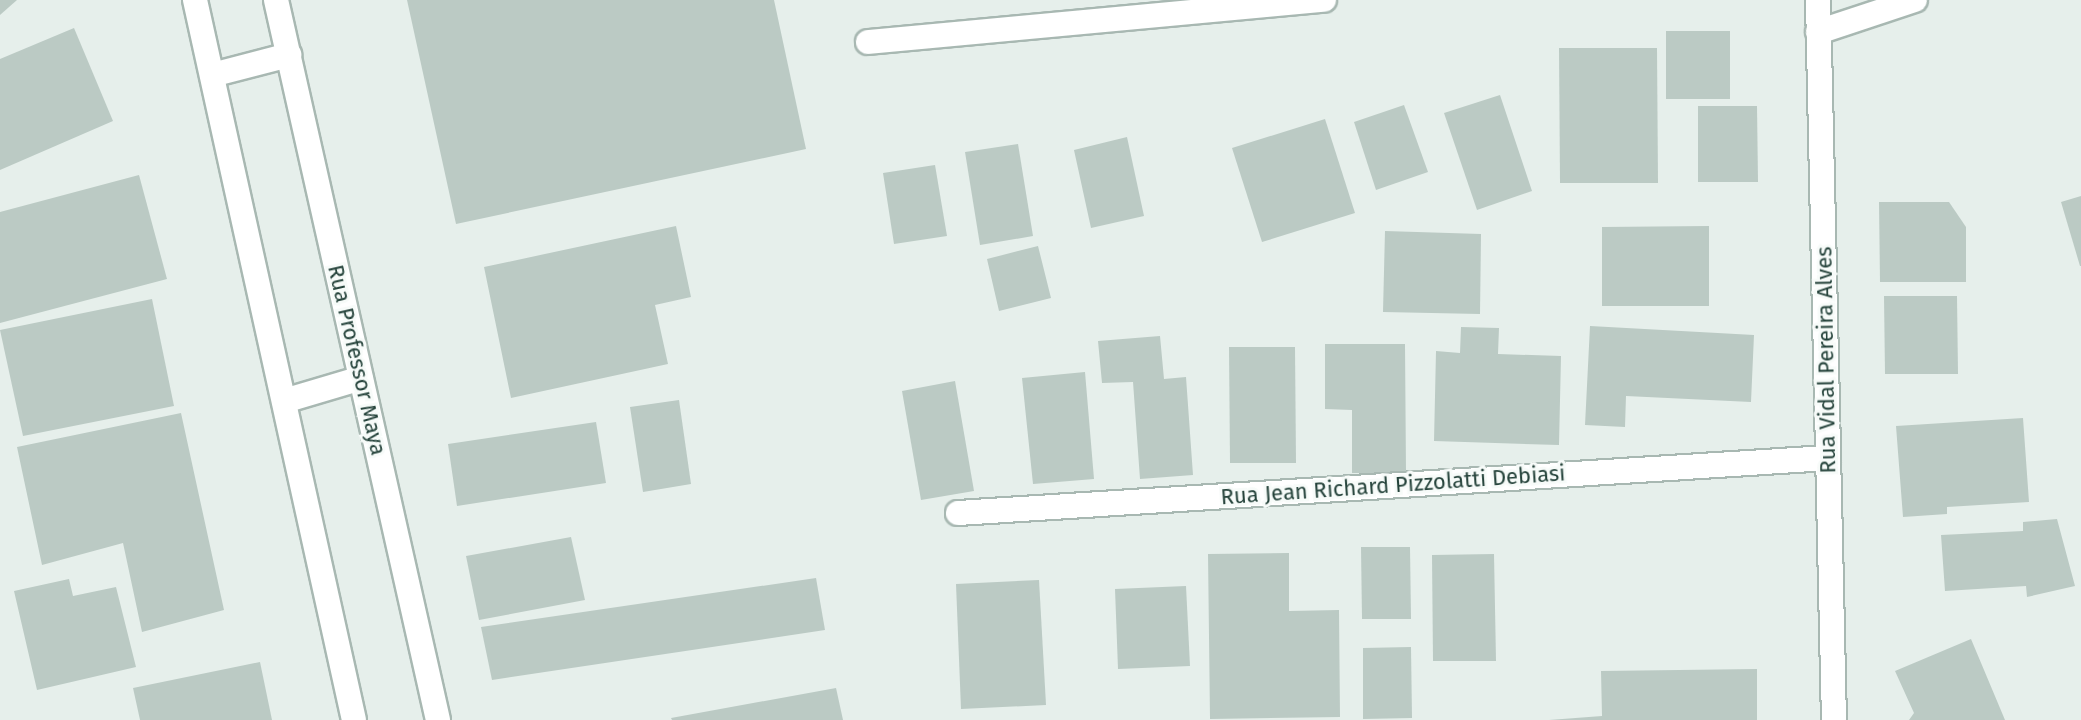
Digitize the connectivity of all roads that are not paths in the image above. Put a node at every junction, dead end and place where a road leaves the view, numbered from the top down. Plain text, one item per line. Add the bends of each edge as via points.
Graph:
1 (195, 0) edge
2 (276, 0) edge
3 (1324, 0) edge
4 (1818, 0) edge
5 (1915, 0) edge
6 (1818, 32) junction
7 (868, 42) dead end
8 (289, 55) junction
9 (212, 75) junction
10 (361, 378) junction
11 (284, 401) junction
12 (1828, 458) junction
13 (958, 513) dead end
14 (354, 720) edge
15 (438, 720) edge
16 (1834, 720) edge

1 - 9 street
2 - 8 street, Rua Professor Maya
3 - 7 street
4 - 6 street, Rua Vidal Pereira Alves
5 - 6 street
6 - 12 street, Rua Vidal Pereira Alves
8 - 9 street
8 - 10 street, Rua Professor Maya
9 - 11 street
10 - 11 street
10 - 15 street, Rua Professor Maya
11 - 14 street
12 - 13 street, Rua Jean Richard Pizzolatti Debiasi
12 - 16 street, Rua Vidal Pereira Alves

